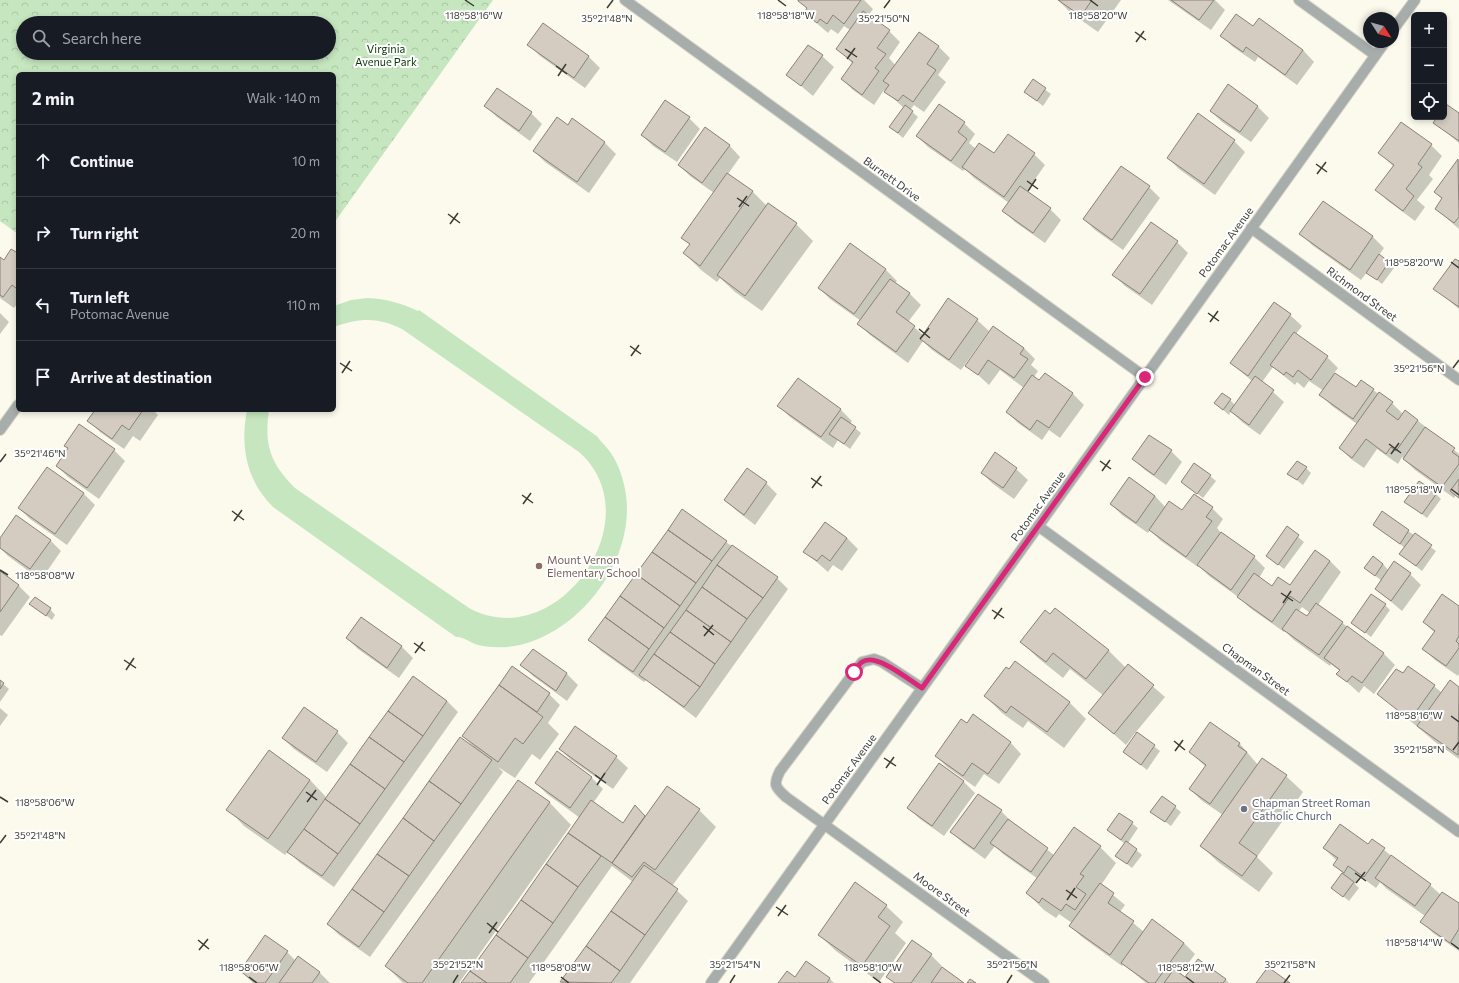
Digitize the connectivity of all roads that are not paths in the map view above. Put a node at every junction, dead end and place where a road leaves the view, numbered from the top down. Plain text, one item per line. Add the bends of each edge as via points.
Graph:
1 (625, 0) edge
2 (1299, 0) edge
3 (1415, 0) edge
4 (1399, 22) edge
5 (1380, 48) edge
6 (1375, 55) junction
7 (1251, 228) junction
8 (1145, 377) junction
9 (1459, 380) edge
10 (16, 408) edge
11 (0, 430) edge
12 (1038, 526) junction
13 (922, 688) junction
14 (825, 824) junction
15 (1459, 832) edge
16 (711, 983) edge
17 (1044, 983) edge

1 - 8 street, Burnett Drive
2 - 6 street
3 - 4 street
5 - 6 street, Potomac Avenue
6 - 7 street, Potomac Avenue
7 - 8 street, Potomac Avenue
7 - 9 street, Richmond Street
8 - 12 street, Potomac Avenue
10 - 11 street
12 - 13 street, Potomac Avenue
12 - 15 street, Chapman Street
13 - 14 street, Potomac Avenue
13 - 14 street, Moore Street via 882,662 874,659 862,662 780,771 775,782 777,789
14 - 16 street, Potomac Avenue
14 - 17 street, Moore Street

